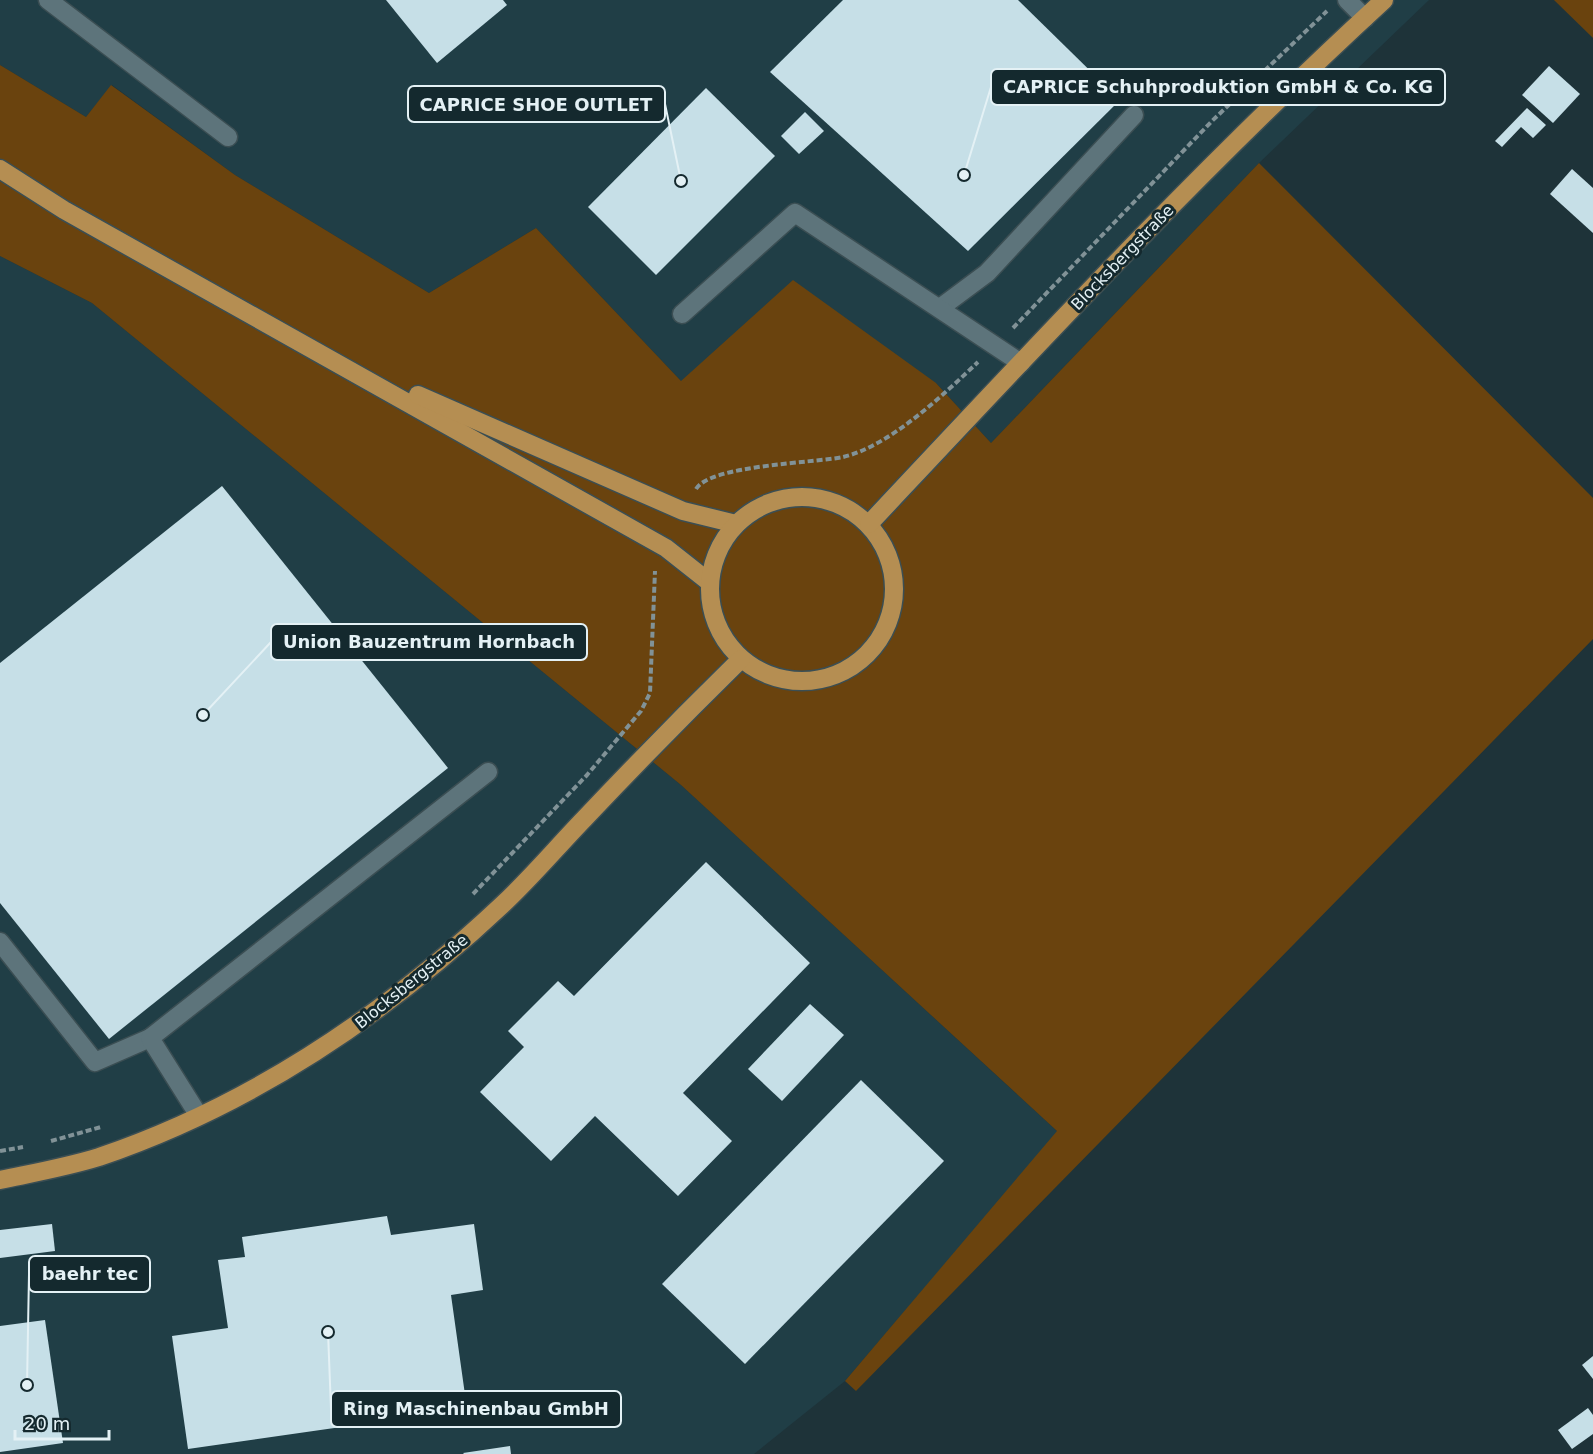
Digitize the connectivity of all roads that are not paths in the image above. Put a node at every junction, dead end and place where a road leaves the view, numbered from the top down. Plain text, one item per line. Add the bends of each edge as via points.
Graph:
1 (48, 0) edge
2 (1347, 0) edge
3 (1384, 0) edge
4 (1365, 18) junction
5 (1134, 115) dead end
6 (228, 137) dead end
7 (0, 169) edge
8 (940, 308) junction
9 (682, 314) dead end
10 (331, 358) junction
11 (1021, 363) junction
12 (735, 524) junction
13 (869, 524) junction
14 (710, 582) junction
15 (741, 659) junction
16 (488, 772) dead end
17 (0, 942) edge
18 (150, 1038) junction
19 (199, 1116) junction
20 (0, 1180) edge

1 - 6 lane
2 - 4 lane
3 - 4 main road, Blocksbergstraße
4 - 11 main road, Blocksbergstraße via 1261,115
5 - 8 lane via 987,273
7 - 10 main road via 64,210
8 - 9 lane via 795,213
8 - 11 lane
10 - 12 main road via 683,511
10 - 14 main road via 666,548
11 - 13 main road, Blocksbergstraße
12 - 13 main road via 778,499 802,496 827,499 850,509
12 - 14 main road via 717,551
13 - 15 main road via 887,550 895,580 893,612 873,648 858,663 830,677 799,682 768,676
14 - 15 main road via 711,610 723,637
15 - 19 main road, Blocksbergstraße via 684,713 502,905 396,996 345,1035 295,1066
16 - 18 lane
17 - 18 lane via 95,1062
18 - 19 lane
19 - 20 main road, Blocksbergstraße via 98,1157

